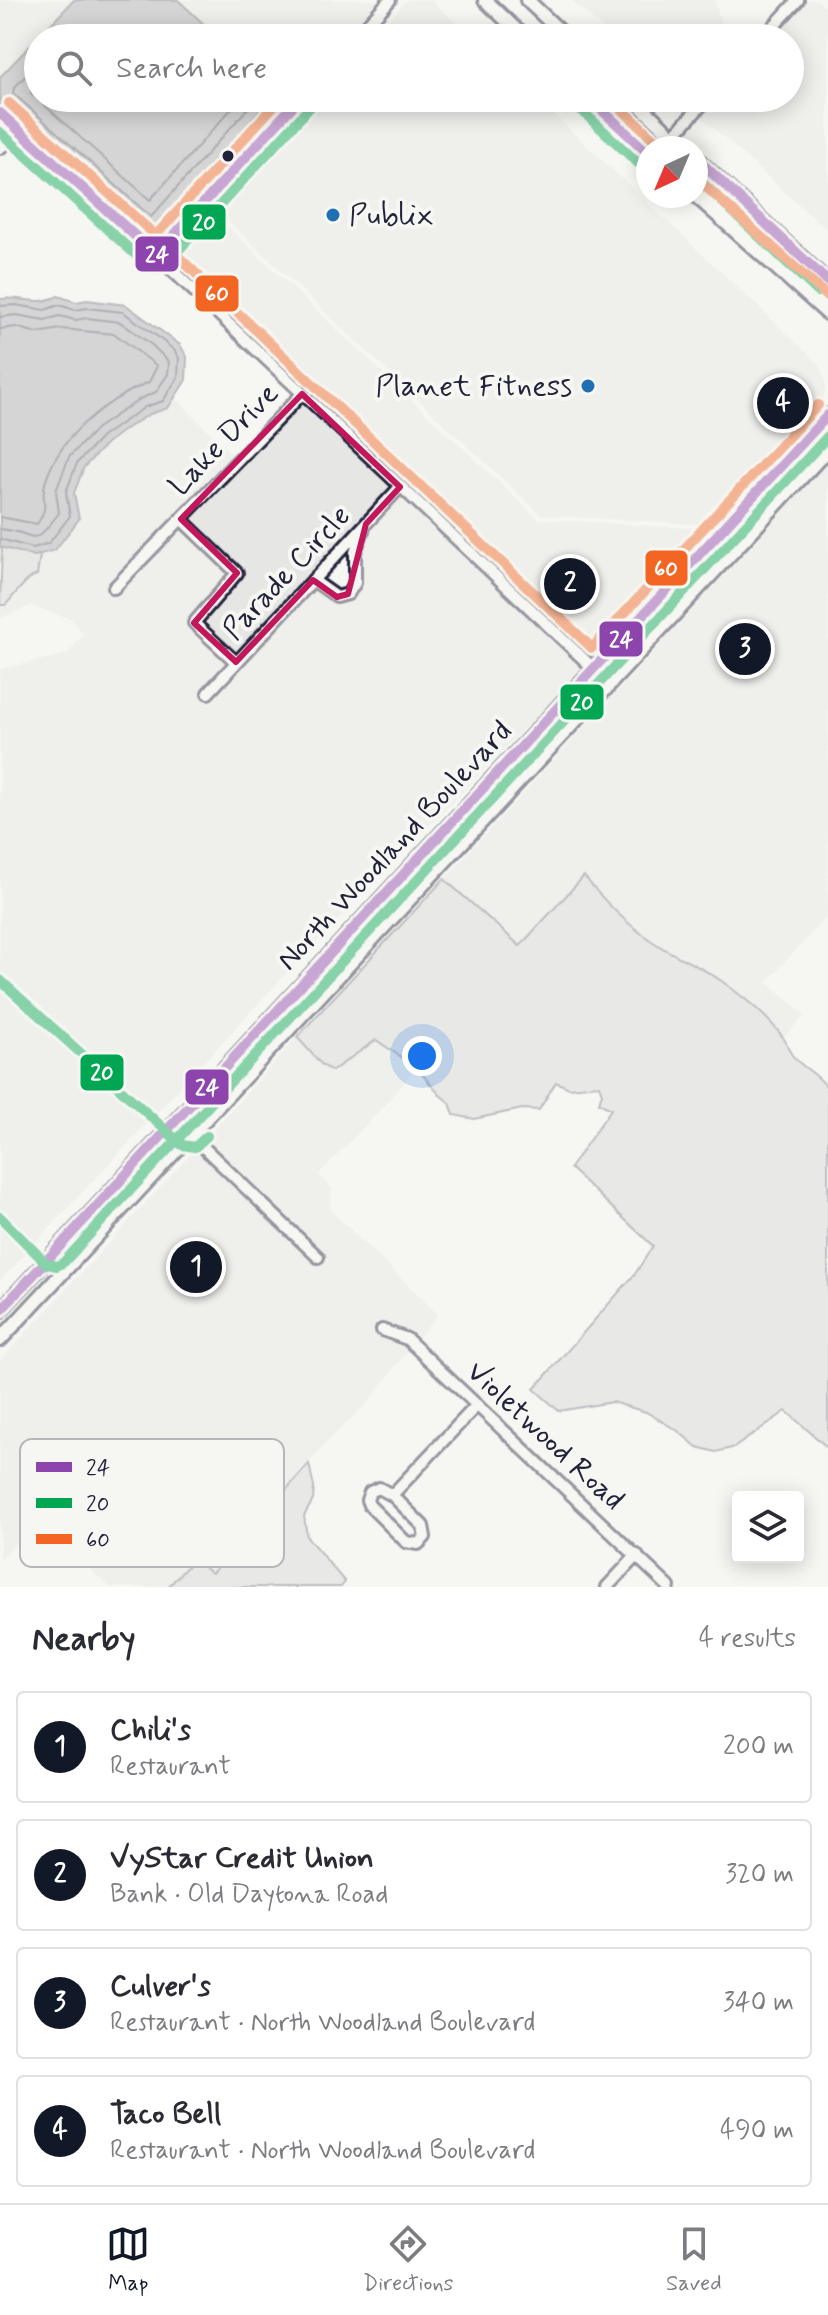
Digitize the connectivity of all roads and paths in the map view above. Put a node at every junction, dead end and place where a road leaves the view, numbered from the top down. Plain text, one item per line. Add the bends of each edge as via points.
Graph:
1 (390, 0) edge
2 (485, 0) edge
3 (527, 0) edge
4 (798, 0) edge
5 (368, 24) edge
6 (510, 24) edge
7 (552, 24) edge
8 (776, 24) edge
9 (287, 112) edge
10 (603, 112) edge
11 (647, 112) edge
12 (695, 112) edge
13 (0, 113) edge
14 (620, 128) junction
15 (21, 133) junction
16 (641, 136) edge
17 (673, 136) joint
18 (636, 142) edge
19 (0, 148) edge
20 (708, 169) edge
21 (708, 207) edge
22 (156, 255) junction
23 (828, 282) edge
24 (827, 314) edge
25 (302, 394) junction
26 (828, 415) edge
27 (828, 449) edge
28 (400, 487) junction
29 (181, 519) junction
30 (366, 524) junction
31 (700, 552) junction
32 (313, 580) junction
33 (114, 588) dead end
34 (686, 602) junction
35 (612, 647) junction
36 (236, 662) junction
37 (593, 668) junction
38 (607, 688) junction
39 (208, 693) dead end
40 (540, 760) junction
41 (408, 871) junction
42 (386, 895) junction
43 (403, 905) junction
44 (371, 940) junction
45 (176, 1121) junction
46 (190, 1134) junction
47 (318, 1257) dead end
48 (0, 1311) edge
49 (382, 1330) dead end
50 (0, 1340) edge
51 (477, 1405) junction
52 (392, 1495) junction
53 (637, 1555) junction
54 (607, 1587) edge
55 (669, 1587) edge

1 - 5 street
2 - 6 main road
3 - 7 main road
4 - 8 street
9 - 22 street
10 - 14 main road
11 - 17 main road
12 - 17 street
13 - 15 street
14 - 16 main road
14 - 18 main road
15 - 19 street
15 - 22 street
20 - 23 main road
21 - 24 main road
22 - 25 street
25 - 28 street
25 - 29 street, Lake Drive
26 - 31 main road, North Woodland Boulevard
27 - 34 main road, North Woodland Boulevard
28 - 30 street, Parade Circle
28 - 37 street
29 - 33 street, Lake Drive
29 - 36 street, Lake Drive via 237,573 194,623
30 - 32 street, Parade Circle
30 - 32 street via 355,552 355,583 348,594 337,597
31 - 34 main road via 699,573
31 - 35 main road, North Woodland Boulevard
32 - 36 street, Parade Circle
34 - 38 main road, North Woodland Boulevard
35 - 37 main road, North Woodland Boulevard
35 - 38 main road
36 - 39 street, Parade Circle
37 - 40 main road via 591,690 562,721
37 - 41 main road, North Woodland Boulevard
38 - 40 main road, North Woodland Boulevard
40 - 43 main road, North Woodland Boulevard
41 - 42 main road, North Woodland Boulevard
41 - 43 main road via 400,890
42 - 44 main road via 385,914
42 - 45 main road, North Woodland Boulevard
43 - 44 main road, North Woodland Boulevard
44 - 46 main road, North Woodland Boulevard
45 - 46 street
45 - 48 main road, North Woodland Boulevard
46 - 47 street
46 - 50 main road, North Woodland Boulevard
49 - 51 street, Violetwood Road via 407,1339
51 - 52 street
51 - 53 street, Violetwood Road
52 - 52 street via 423,1526 425,1537 418,1544 406,1542 367,1500 379,1488
53 - 54 street
53 - 55 street, Violetwood Road

